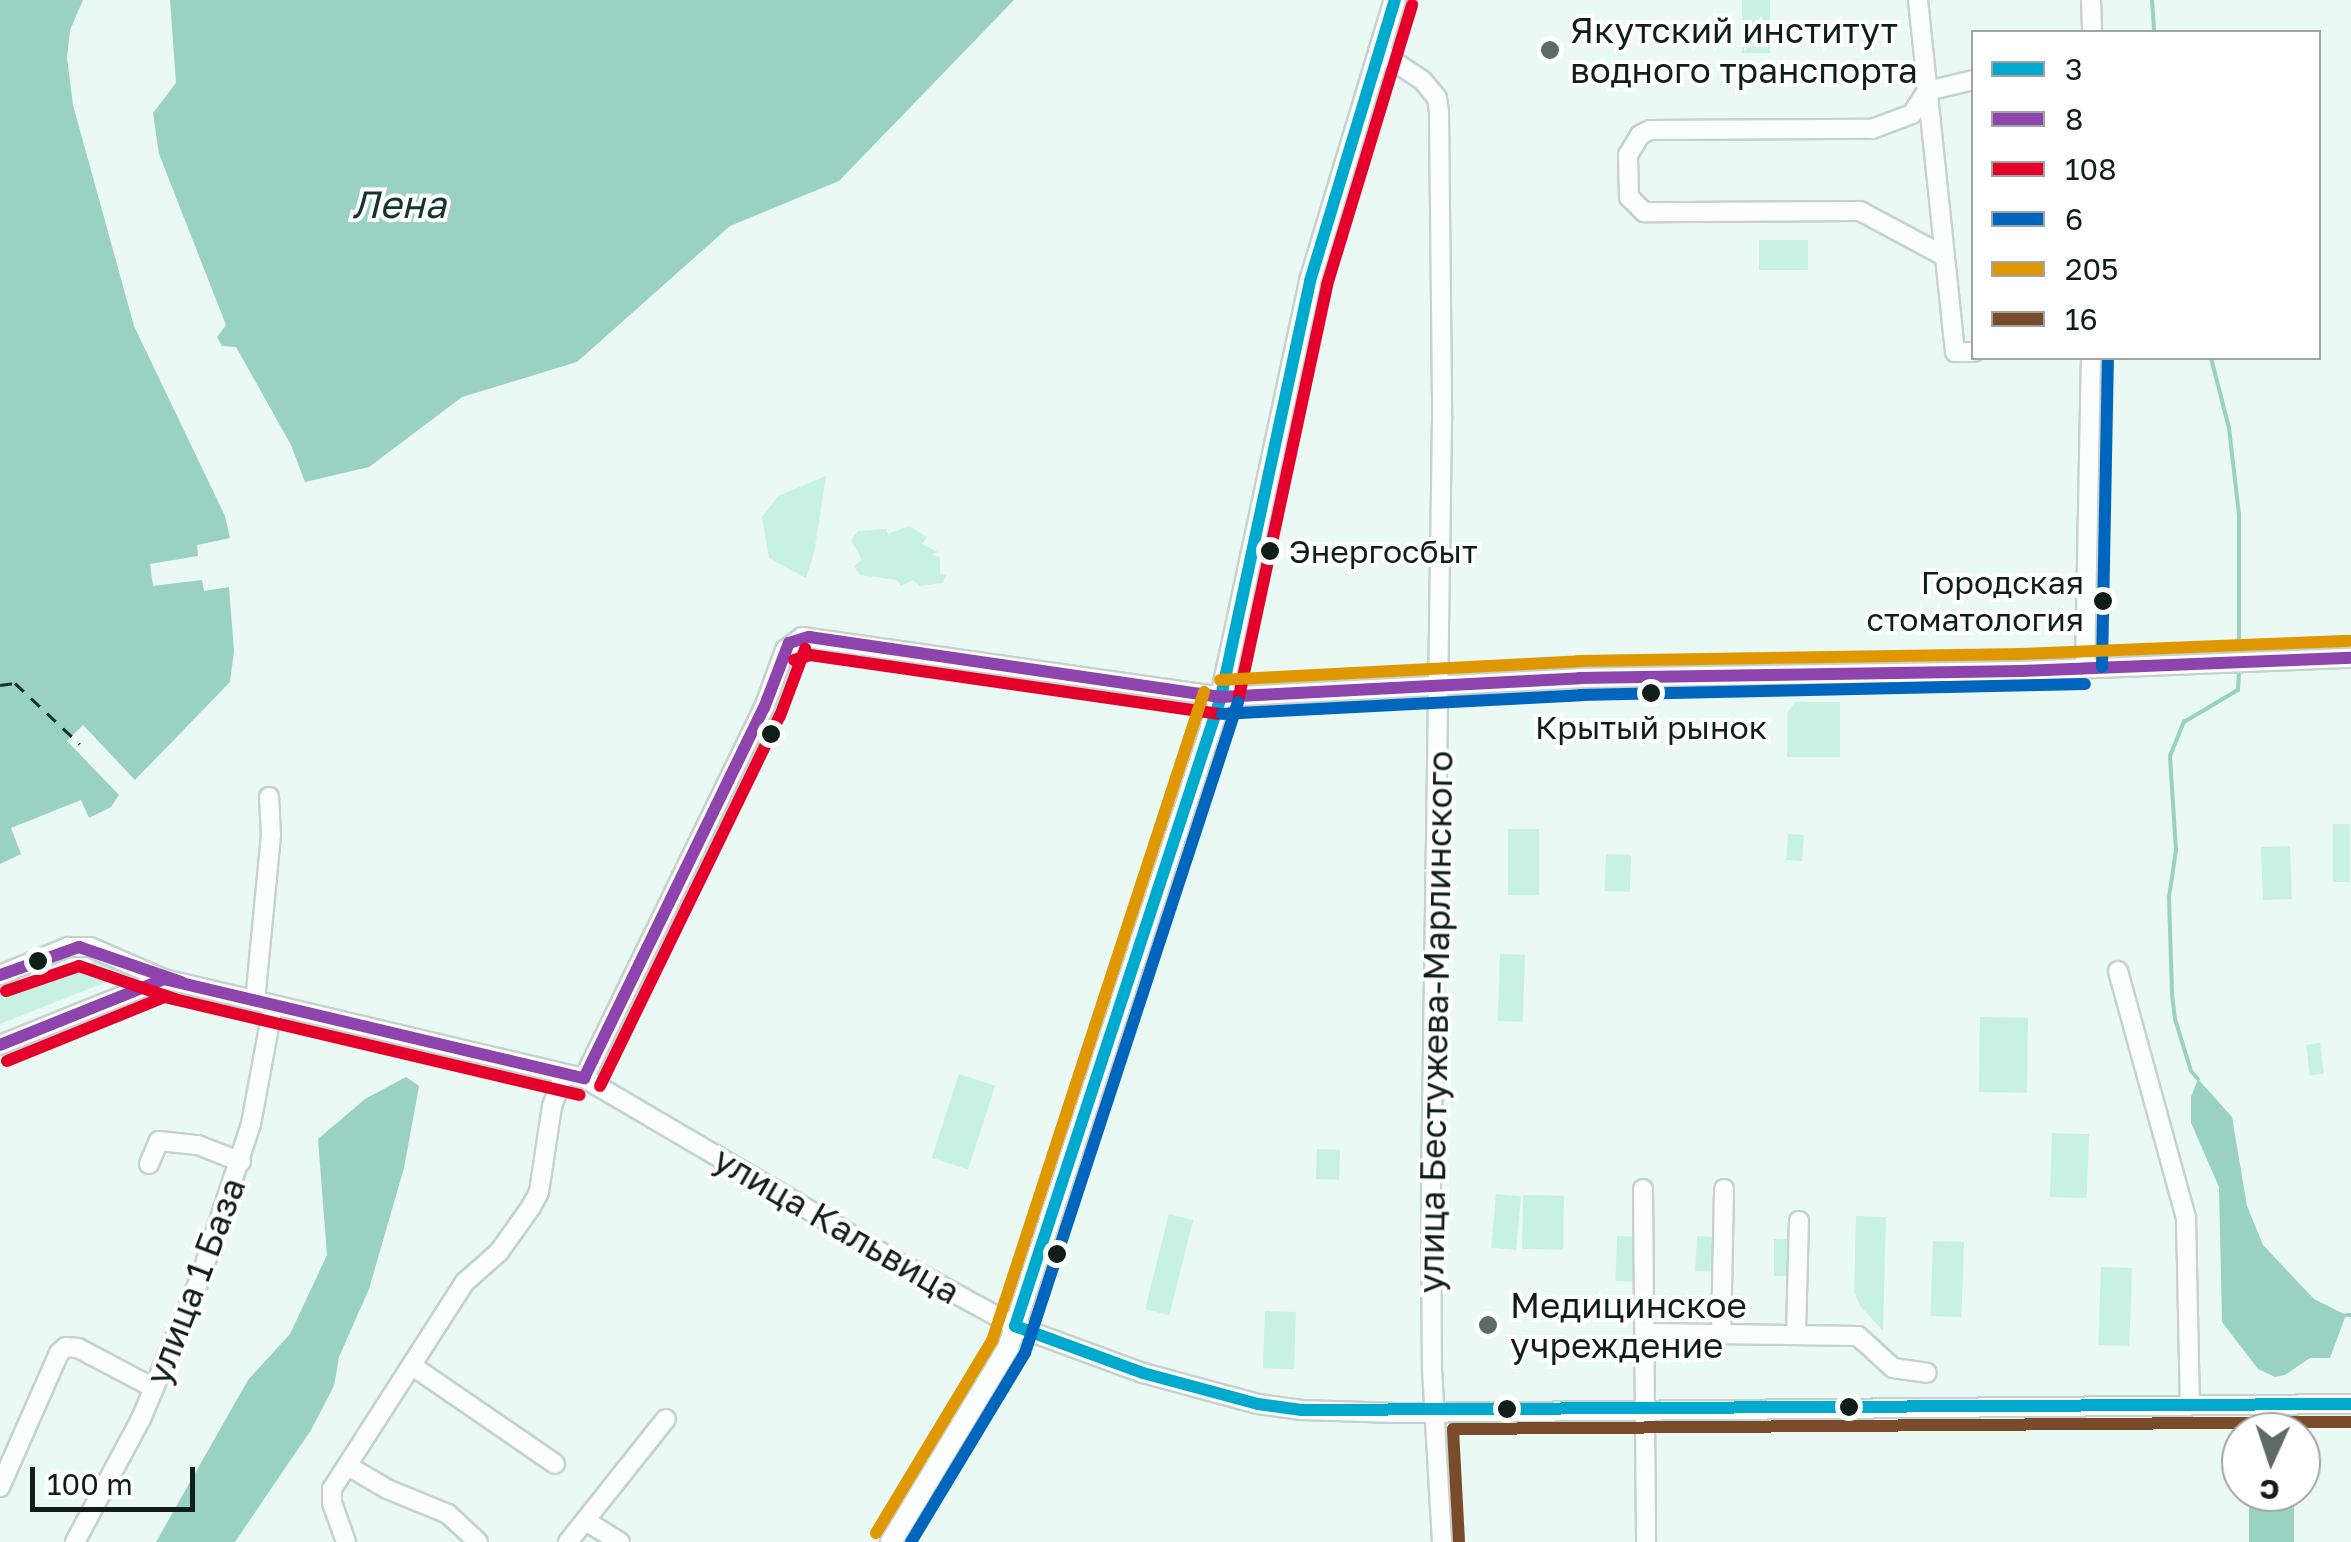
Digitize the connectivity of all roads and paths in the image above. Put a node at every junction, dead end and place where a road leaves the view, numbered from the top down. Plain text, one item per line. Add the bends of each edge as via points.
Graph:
1 (1396, 0) edge
2 (1918, 0) edge
3 (2091, 0) edge
4 (2092, 30) edge
5 (1378, 51) junction
6 (1971, 81) edge
7 (1927, 92) junction
8 (1944, 256) junction
9 (1971, 352) edge
10 (2091, 360) edge
11 (2351, 658) edge
12 (2085, 667) junction
13 (1439, 685) junction
14 (1221, 698) junction
15 (269, 797) dead end
16 (2118, 971) dead end
17 (0, 974) edge
18 (164, 979) junction
19 (264, 1003) junction
20 (1, 1045) edge
21 (564, 1074) junction
22 (584, 1078) junction
23 (241, 1162) junction
24 (148, 1164) dead end
25 (1643, 1189) dead end
26 (1724, 1189) dead end
27 (1799, 1221) dead end
28 (1015, 1326) junction
29 (1645, 1333) junction
30 (1796, 1334) junction
31 (1721, 1335) junction
32 (414, 1367) junction
33 (1927, 1373) dead end
34 (154, 1388) junction
35 (2190, 1404) junction
36 (2351, 1404) edge
37 (1645, 1411) junction
38 (1435, 1412) junction
39 (666, 1419) dead end
40 (555, 1464) dead end
41 (348, 1466) junction
42 (0, 1488) edge
43 (586, 1521) junction
44 (75, 1542) edge
45 (346, 1542) edge
46 (478, 1542) edge
47 (568, 1542) edge
48 (620, 1542) edge
49 (890, 1542) edge
50 (1442, 1542) edge
51 (1646, 1542) edge

1 - 5 main road
2 - 7 street
3 - 4 street
5 - 13 street, улица Бестужева-Марлинского via 1422,80 1439,112
5 - 14 main road via 1310,282
6 - 7 street
7 - 8 street
7 - 8 street via 1912,114 1872,129 1650,130 1628,154 1628,192 1634,207 1650,214 1860,210
8 - 9 street via 1955,352
10 - 12 street
11 - 12 street
12 - 13 street
13 - 14 street
13 - 38 street, улица Бестужева-Марлинского via 1431,1191
14 - 22 street via 809,636 789,643 764,708
14 - 28 main road
15 - 19 street, улица 1 База
16 - 35 street via 2186,1218
17 - 18 street, улица Кальвица via 80,947
18 - 19 street, улица Кальвица
18 - 20 street
19 - 21 street, улица Кальвица
19 - 23 street, улица 1 База
21 - 22 street, улица Кальвица
21 - 32 street via 552,1106 539,1192 499,1252 465,1282
22 - 28 street, улица Кальвица
23 - 24 street via 198,1145 159,1141
23 - 34 street, улица 1 База
25 - 29 street
26 - 31 street
27 - 30 street
28 - 38 street, улица Кальвица via 1142,1373 1258,1404
28 - 49 main road via 921,1499
29 - 31 street
29 - 37 street
30 - 31 street
30 - 33 street via 1858,1336 1893,1368
32 - 40 street
32 - 41 street
34 - 42 street via 66,1347
34 - 44 street, улица 1 База
35 - 36 street, улица Кальвица
35 - 37 street, улица Кальвица
37 - 38 street, улица Кальвица
37 - 51 street
38 - 50 street, улица Бестужева-Марлинского
39 - 43 street
41 - 45 street via 332,1496
41 - 46 street via 448,1514
43 - 47 street
43 - 48 street

